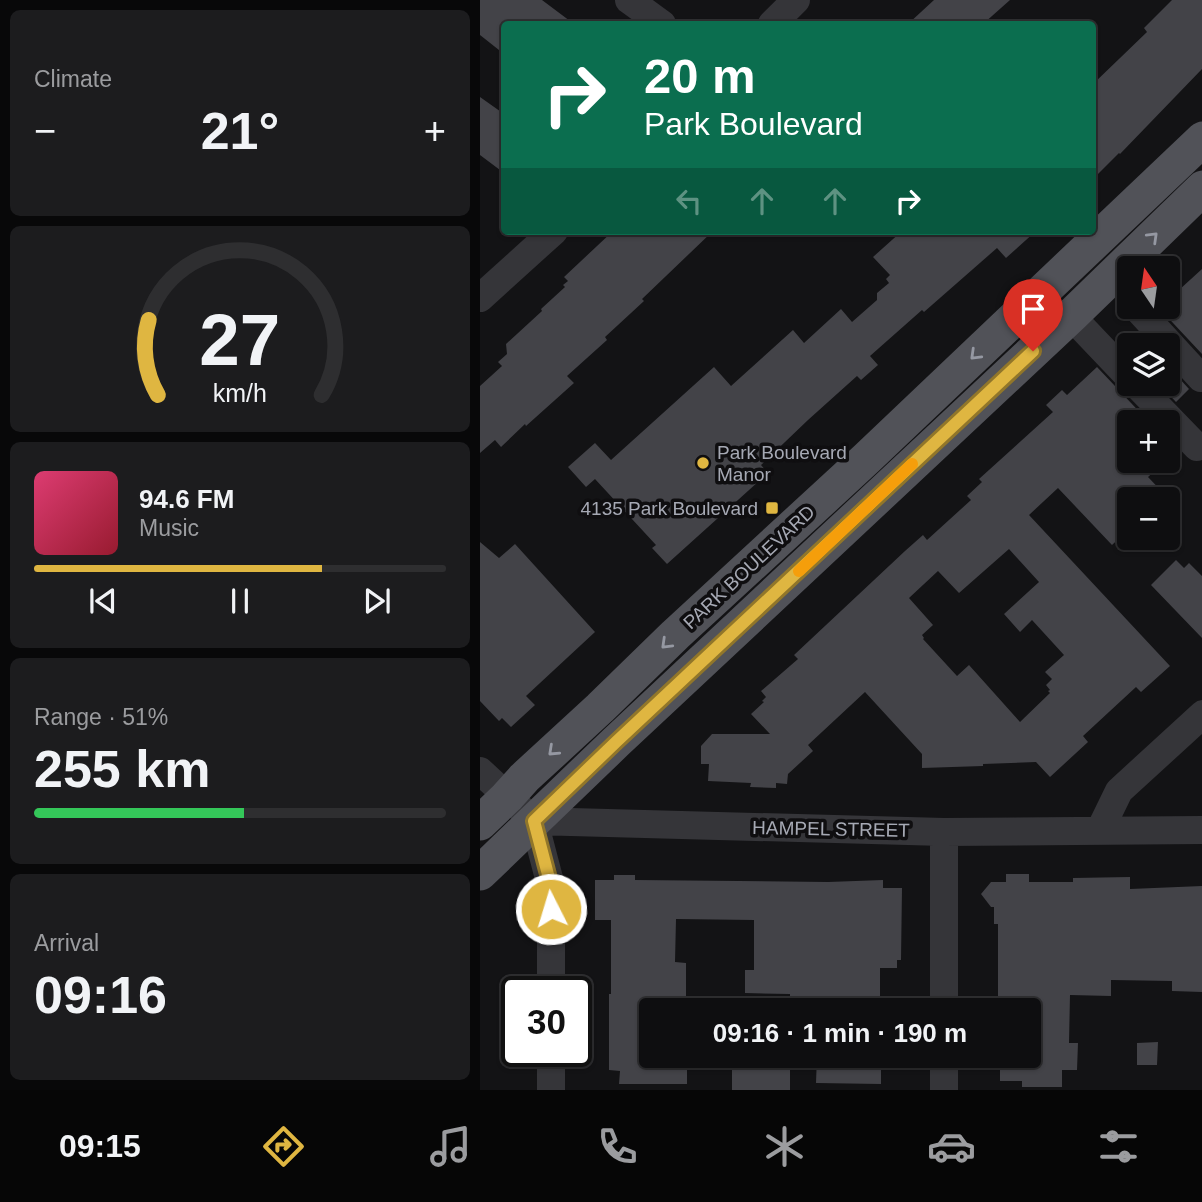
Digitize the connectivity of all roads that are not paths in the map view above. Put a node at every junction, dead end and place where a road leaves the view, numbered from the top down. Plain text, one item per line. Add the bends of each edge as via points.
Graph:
1 (629, 0) edge
2 (796, 0) edge
3 (658, 21) edge
4 (775, 21) edge
5 (1203, 139) edge
6 (1203, 188) edge
7 (550, 235) edge
8 (1146, 256) edge
9 (1117, 290) edge
10 (480, 298) edge
11 (1070, 316) junction
12 (1147, 319) edge
13 (1117, 365) edge
14 (1201, 378) edge
15 (1148, 396) edge
16 (1197, 447) dead end
17 (1203, 714) edge
18 (480, 771) edge
19 (507, 797) junction
20 (534, 821) junction
21 (480, 822) edge
22 (1100, 830) junction
23 (1203, 830) edge
24 (944, 832) junction
25 (480, 873) edge
26 (551, 976) edge
27 (944, 998) edge
28 (551, 1067) edge
29 (944, 1068) edge
30 (551, 1090) edge
31 (944, 1090) edge

1 - 3 street
2 - 4 street
5 -> 19 main road, PARK BOULEVARD
8 -> 6 main road, PARK BOULEVARD
7 - 10 street
9 - 11 main road, PARK BOULEVARD
11 - 13 street
11 - 20 main road, PARK BOULEVARD
12 - 14 street
15 - 16 street
17 - 22 street via 1119,791
18 - 19 street
19 - 20 street
19 - 21 main road, PARK BOULEVARD
20 - 24 street, HAMPEL STREET
20 - 25 main road, PARK BOULEVARD
20 - 26 street via 551,886
22 - 23 street, HAMPEL STREET
22 - 24 street, HAMPEL STREET
24 - 27 street
28 - 30 street
29 - 31 street

